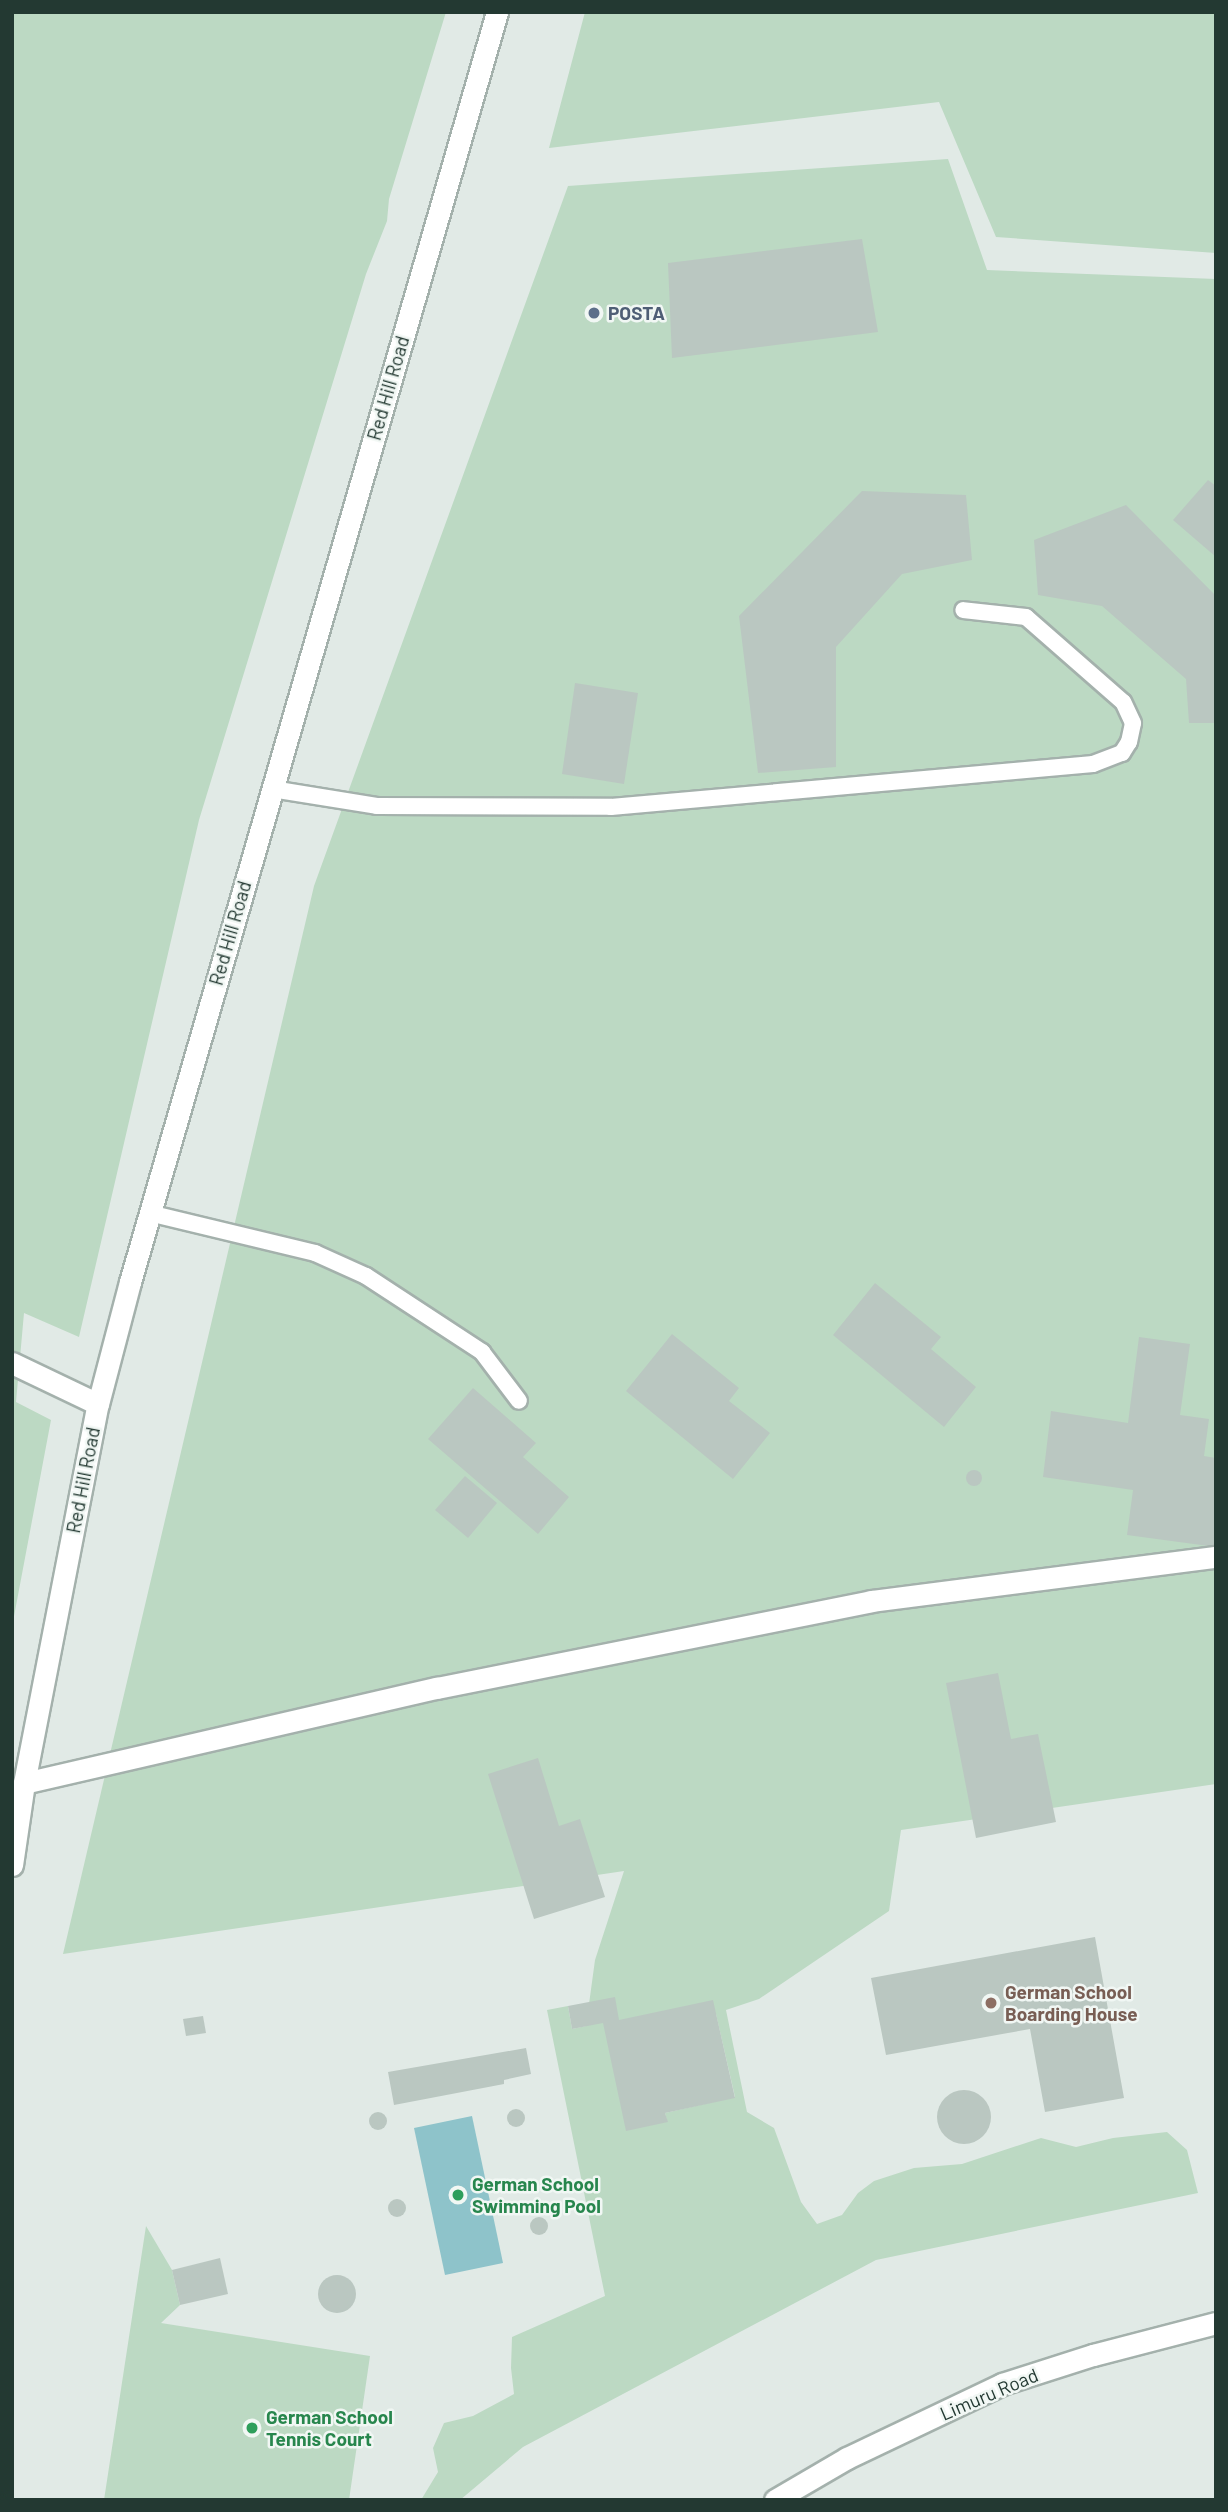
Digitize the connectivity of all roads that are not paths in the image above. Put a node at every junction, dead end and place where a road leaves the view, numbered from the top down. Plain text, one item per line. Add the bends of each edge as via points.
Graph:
1 (497, 12) edge
2 (963, 610) dead end
3 (272, 789) junction
4 (149, 1213) junction
5 (12, 1363) edge
6 (519, 1401) dead end
7 (98, 1404) junction
8 (1216, 1558) edge
9 (24, 1783) junction
10 (12, 1865) edge
11 (1216, 2323) edge
12 (775, 2500) edge

1 - 3 main road, Red Hill Road
2 - 3 lane via 1026,617 1123,702 1133,723 1122,753 1093,764 611,807 377,806
3 - 4 main road, Red Hill Road
4 - 6 lane via 315,1253 366,1276 482,1352
4 - 7 main road, Red Hill Road
5 - 7 main road
7 - 9 main road, Red Hill Road
8 - 9 main road via 871,1601 437,1688
9 - 10 main road, Red Hill Road
11 - 12 main road, Limuru Road via 1002,2384 847,2458

